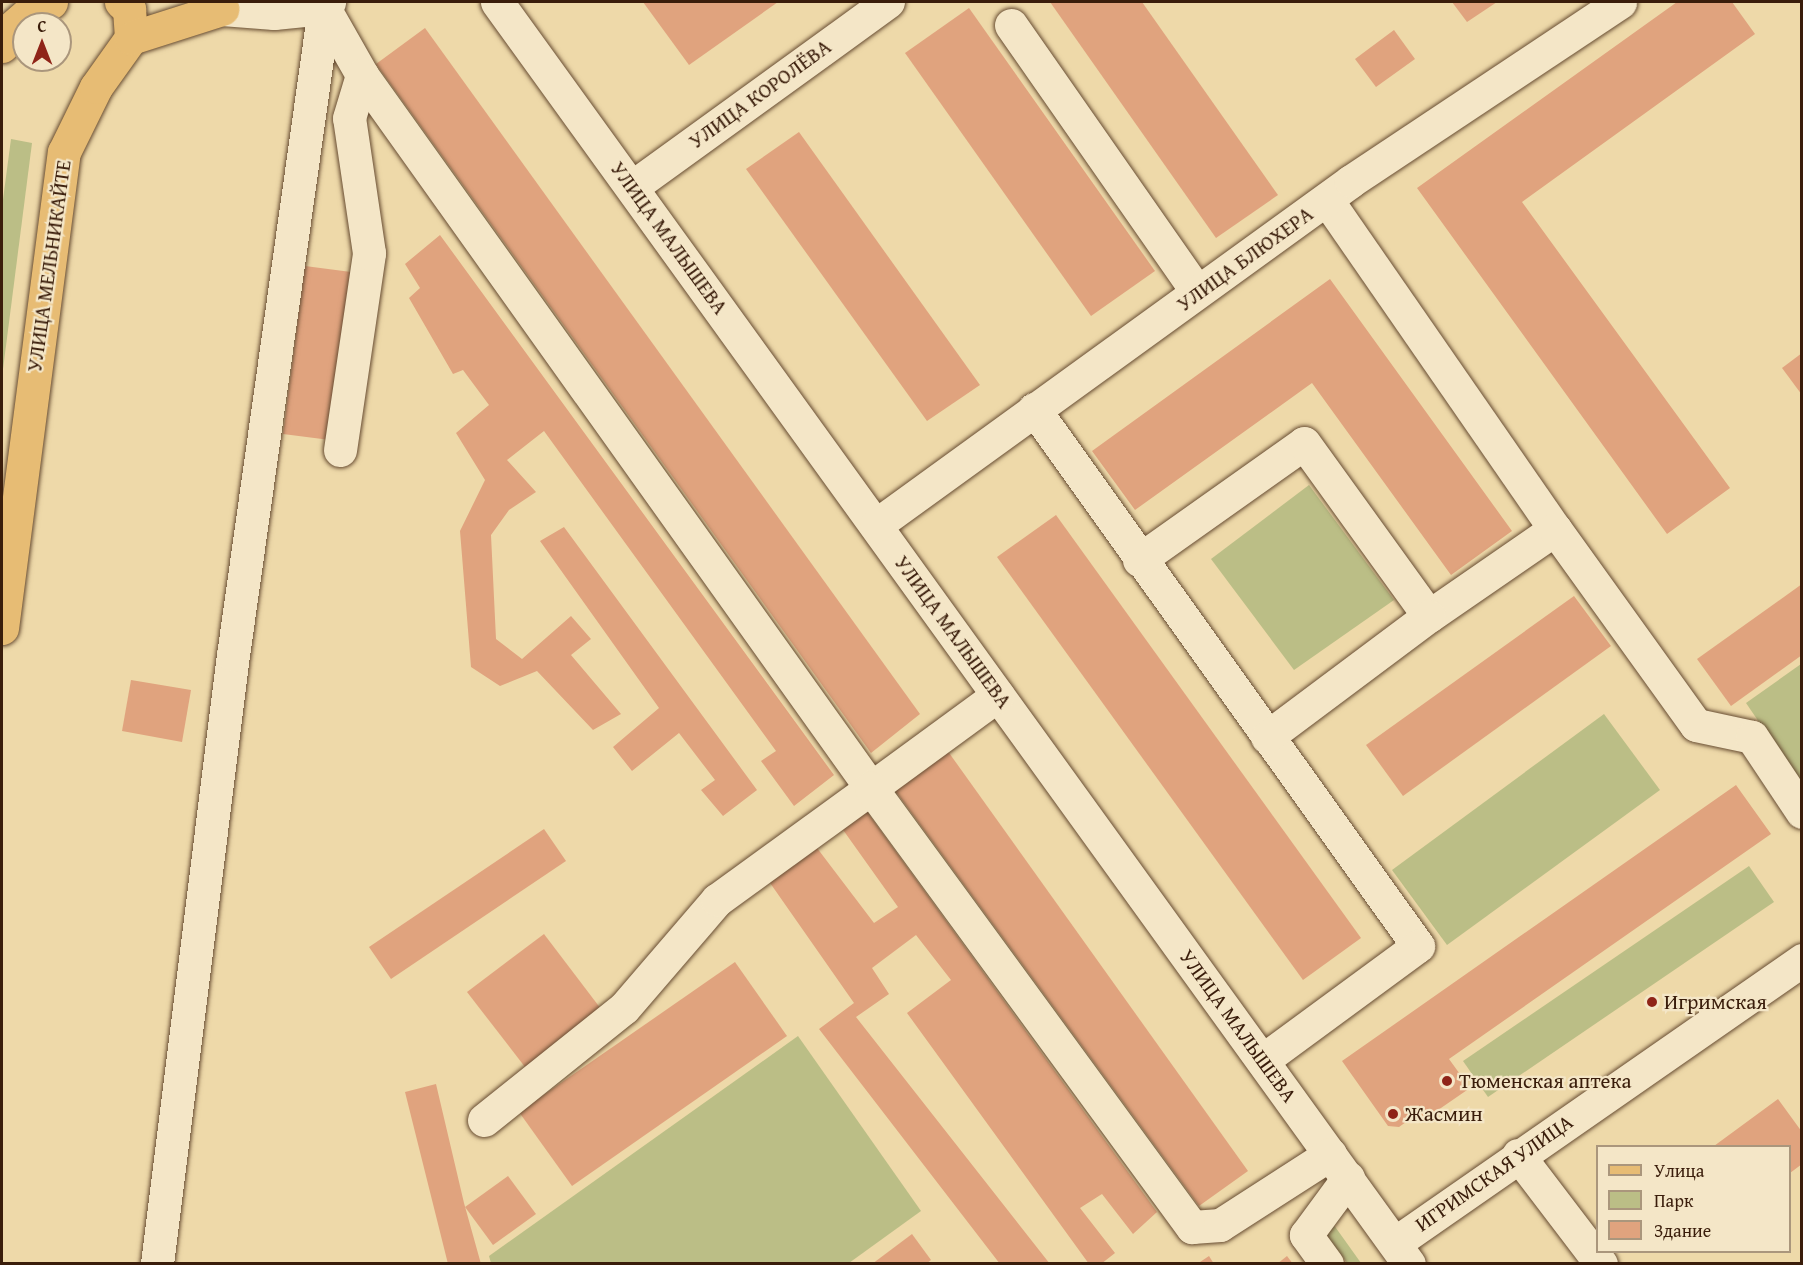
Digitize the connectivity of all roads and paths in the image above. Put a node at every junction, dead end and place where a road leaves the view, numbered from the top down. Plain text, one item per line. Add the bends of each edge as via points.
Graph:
1 (51, 2) edge
2 (121, 2) edge
3 (164, 2) edge
4 (888, 2) edge
5 (1620, 2) edge
6 (326, 5) edge
7 (507, 5) edge
8 (222, 9) junction
9 (1011, 26) dead end
10 (131, 38) junction
11 (2, 46) edge
12 (362, 75) junction
13 (632, 187) junction
14 (1327, 200) junction
15 (1197, 292) junction
16 (1034, 409) junction
17 (340, 450) dead end
18 (876, 525) junction
19 (1555, 529) junction
20 (1139, 560) junction
21 (1429, 616) junction
22 (2, 628) edge
23 (998, 695) junction
24 (1267, 737) junction
25 (871, 788) junction
26 (1802, 812) edge
27 (1802, 960) edge
28 (1263, 1060) junction
29 (484, 1120) dead end
30 (1518, 1155) junction
31 (1339, 1166) junction
32 (1402, 1253) edge
33 (157, 1263) edge
34 (1326, 1263) edge
35 (1600, 1263) edge

1 - 11 main road via 34,8 8,31
2 - 10 main road via 129,9
3 - 8 main road
4 - 13 street, УЛИЦА КОРОЛЁВА
5 - 14 street, УЛИЦА БЛЮХЕРА
6 - 8 street via 274,13
6 - 12 street
6 - 33 street via 233,655
7 - 13 street, УЛИЦА МАЛЫШЕВА
8 - 10 main road
9 - 15 street
10 - 22 main road, УЛИЦА МЕЛЬНИКАЙТЕ via 96,87 64,152
12 - 17 street via 349,118 369,253
12 - 25 street
13 - 18 street, УЛИЦА МАЛЫШЕВА
14 - 15 street, УЛИЦА БЛЮХЕРА
14 - 19 street
15 - 16 street, УЛИЦА БЛЮХЕРА
16 - 18 street, УЛИЦА БЛЮХЕРА
16 - 20 street
18 - 23 street, УЛИЦА МАЛЫШЕВА
19 - 21 street
19 - 26 street via 1696,725 1752,737
20 - 21 street via 1304,442
20 - 24 street
21 - 24 street
23 - 25 street
23 - 28 street, УЛИЦА МАЛЫШЕВА
24 - 28 street via 1418,946
25 - 29 street via 717,900 624,1008
25 - 31 street via 1192,1227 1220,1225
27 - 30 street, ИГРИМСКАЯ УЛИЦА
28 - 31 street, УЛИЦА МАЛЫШЕВА
30 - 32 street, ИГРИМСКАЯ УЛИЦА
30 - 35 street
31 - 32 street, УЛИЦА МАЛЫШЕВА
31 - 34 street via 1306,1235

